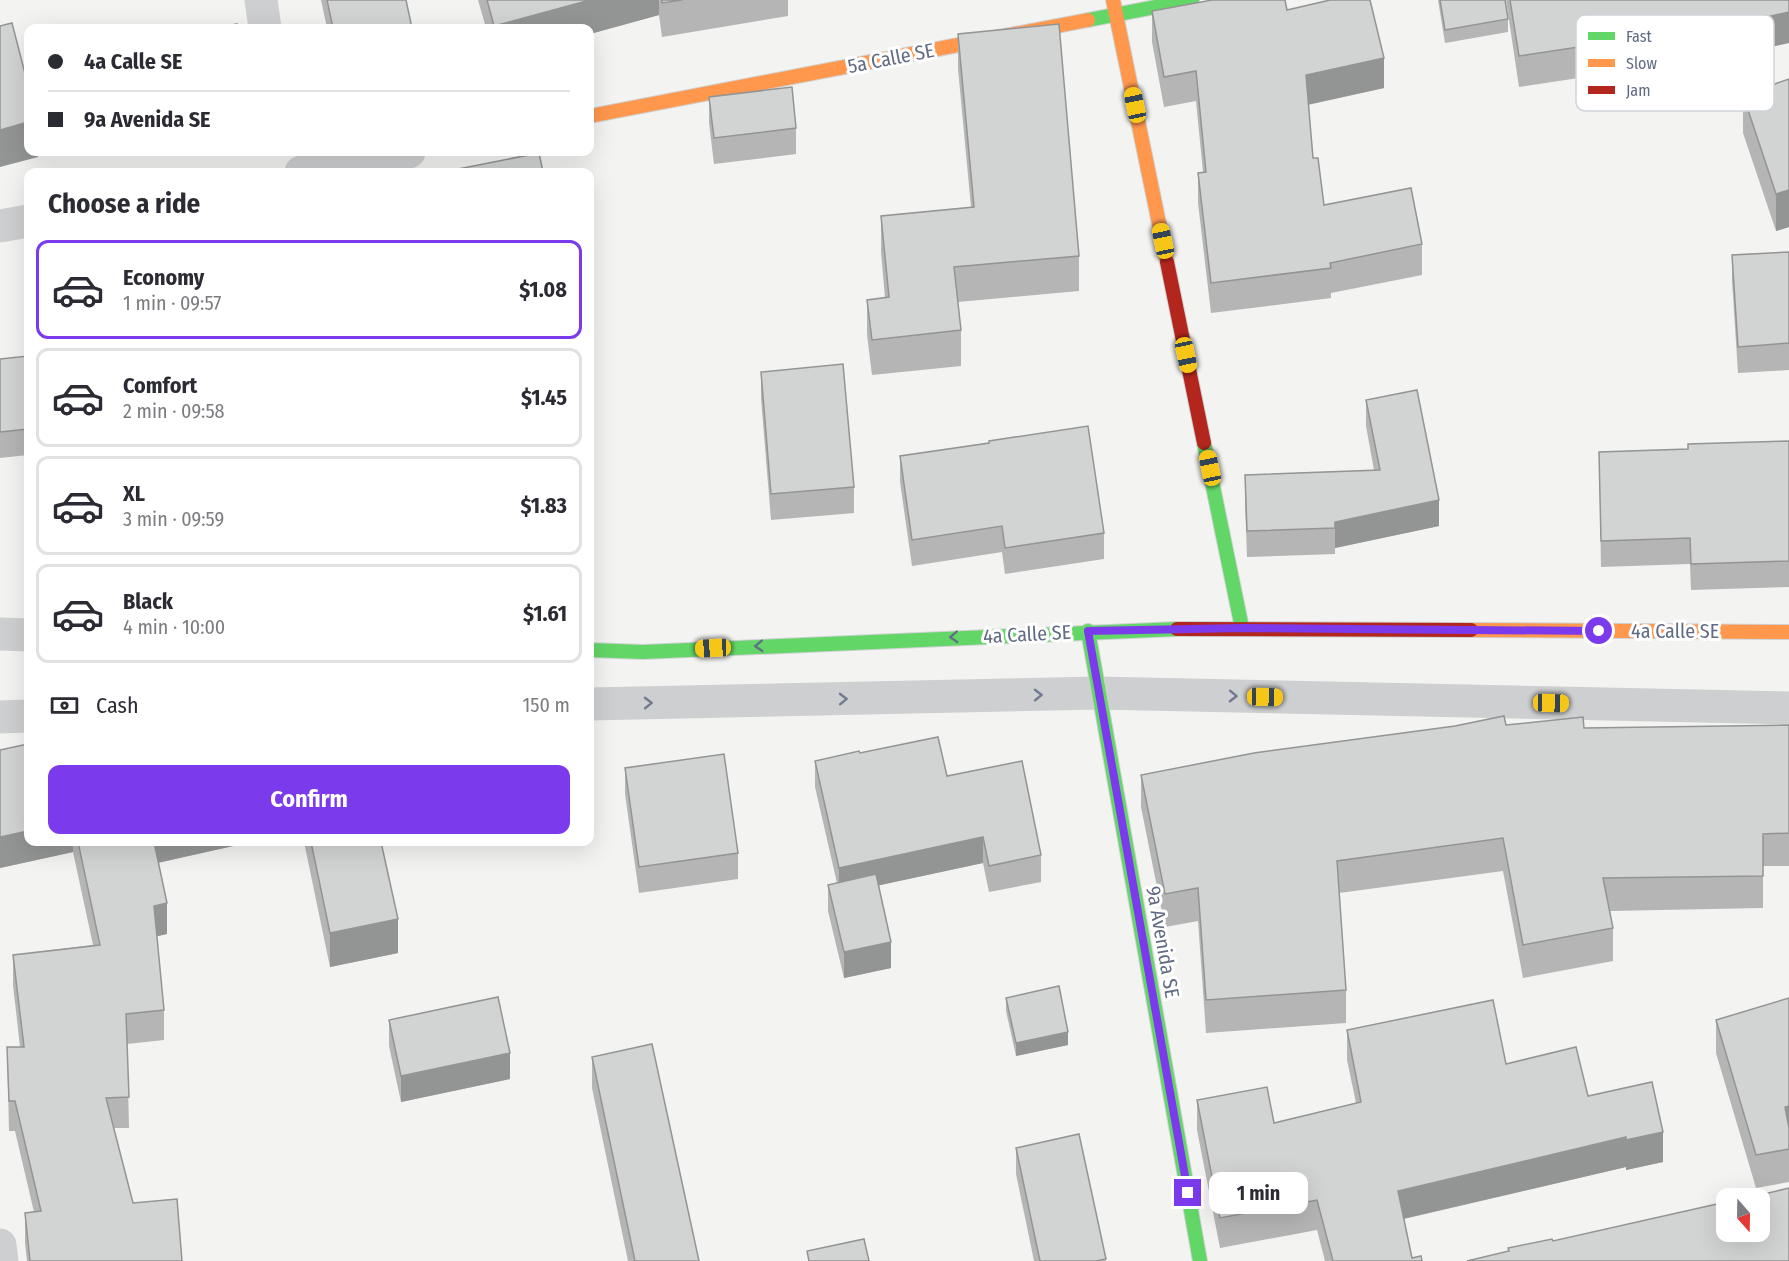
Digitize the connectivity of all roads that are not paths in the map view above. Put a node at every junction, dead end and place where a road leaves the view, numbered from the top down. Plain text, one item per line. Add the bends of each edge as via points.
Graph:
1 (261, 0) edge
2 (1192, 0) edge
3 (1115, 7) edge
4 (265, 24) edge
5 (594, 115) edge
6 (387, 156) edge
7 (323, 168) edge
8 (24, 222) edge
9 (0, 226) edge
10 (1242, 628) junction
11 (1088, 631) junction
12 (1789, 632) edge
13 (0, 634) edge
14 (24, 635) edge
15 (594, 650) edge
16 (1098, 693) junction
17 (594, 704) edge
18 (1789, 708) edge
19 (0, 717) edge
20 (24, 717) edge
21 (0, 1245) edge
22 (2, 1261) edge
23 (1200, 1261) edge

1 - 4 street
2 - 3 street, 5a Calle SE
3 - 5 street, 5a Calle SE
3 - 10 street
6 - 7 street
8 - 9 street
10 - 11 street, 4a Calle SE
10 - 12 street, 4a Calle SE
11 -> 15 street, 4a Calle SE via 655,651
11 - 16 street, 9a Avenida SE
13 - 14 street
17 -> 16 street
16 -> 18 street
16 - 23 street, 9a Avenida SE
19 - 20 street
21 - 22 street

